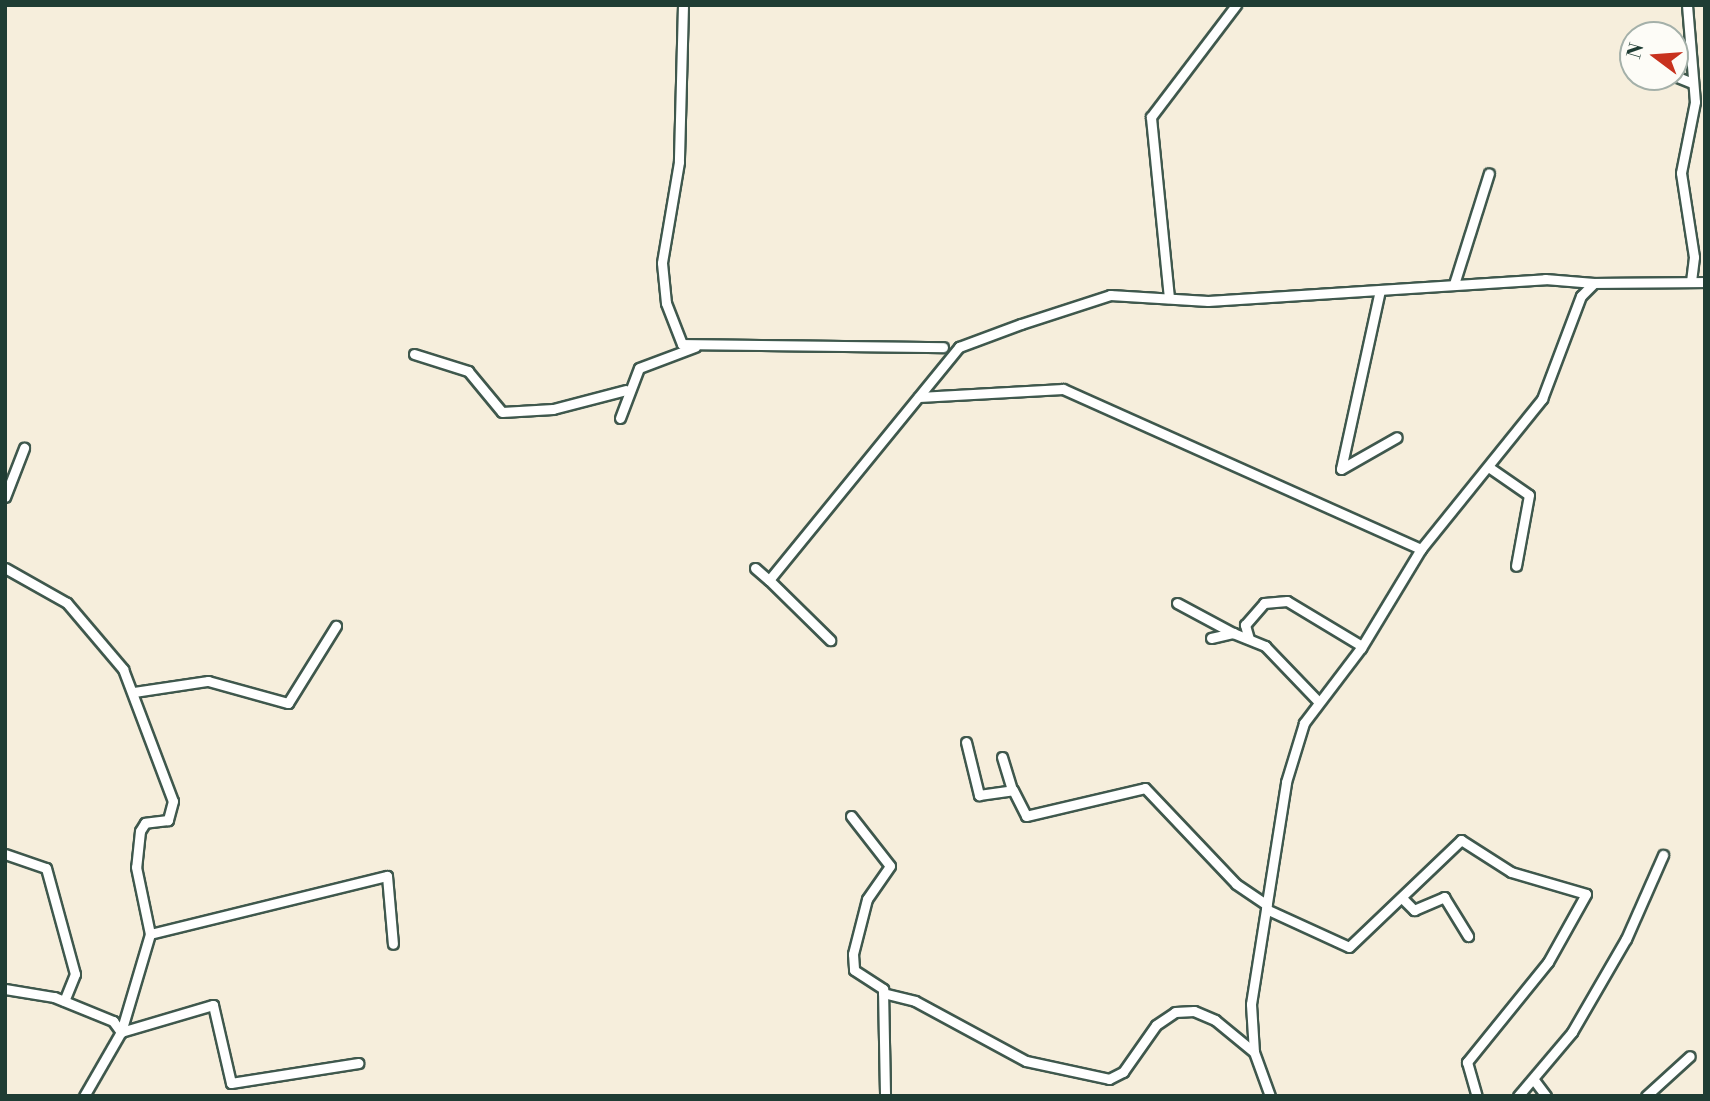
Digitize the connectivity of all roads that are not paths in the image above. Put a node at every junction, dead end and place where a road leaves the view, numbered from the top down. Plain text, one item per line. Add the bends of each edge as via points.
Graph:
1 (683, 5) edge
2 (1236, 5) edge
3 (1687, 5) edge
4 (1689, 82) edge
5 (1692, 83) junction
6 (1489, 173) dead end
7 (1691, 282) junction
8 (1705, 282) edge
9 (1594, 283) junction
10 (1454, 284) junction
11 (1380, 290) junction
12 (1169, 298) junction
13 (693, 346) junction
14 (943, 347) dead end
15 (414, 354) dead end
16 (626, 390) junction
17 (919, 397) junction
18 (620, 418) dead end
19 (1397, 438) dead end
20 (24, 448) dead end
21 (1490, 468) junction
22 (5, 497) edge
23 (1421, 549) junction
24 (1516, 566) dead end
25 (5, 568) edge
26 (755, 568) dead end
27 (769, 580) junction
28 (1177, 603) dead end
29 (336, 626) dead end
30 (1233, 633) junction
31 (1211, 638) dead end
32 (1249, 639) junction
33 (830, 640) dead end
34 (1362, 646) junction
35 (134, 692) junction
36 (1317, 699) junction
37 (967, 742) dead end
38 (1002, 757) dead end
39 (1012, 789) junction
40 (851, 816) dead end
41 (5, 855) edge
42 (1663, 855) dead end
43 (1403, 899) junction
44 (1266, 907) junction
45 (150, 934) junction
46 (1468, 936) dead end
47 (393, 944) dead end
48 (5, 989) edge
49 (883, 993) junction
50 (64, 1001) junction
51 (121, 1032) junction
52 (1254, 1052) junction
53 (1690, 1056) dead end
54 (358, 1063) dead end
55 (1534, 1080) junction
56 (84, 1096) edge
57 (885, 1096) edge
58 (1270, 1096) edge
59 (1477, 1096) edge
60 (1518, 1096) edge
61 (1546, 1096) edge
62 (1646, 1096) edge

1 - 13 street via 679,162 662,263 666,303 682,344
2 - 12 street via 1152,117
3 - 5 street
4 - 5 street
5 - 7 street via 1694,112 1681,173 1694,257
6 - 10 street
7 - 8 street
7 - 9 street
9 - 10 street
9 - 21 street via 1575,306 1542,398
10 - 11 street
11 - 12 street
11 - 19 street via 1341,469
12 - 17 street via 1110,295 960,347
13 - 14 street
13 - 16 street via 698,348 649,360
15 - 16 street via 468,372 502,412 553,409
16 - 18 street
17 - 23 street via 1063,389
17 - 27 street
20 - 22 street
21 - 23 street
21 - 24 street via 1529,495
23 - 34 street
25 - 35 street via 67,603 117,661
26 - 27 street
27 - 33 street
28 - 30 street
29 - 35 street via 288,703 208,681
30 - 31 street
30 - 32 street
32 - 34 street via 1245,625 1264,603 1279,600 1324,619
32 - 36 street via 1281,656
34 - 36 street
35 - 45 street via 173,802 168,820 145,823 137,843 138,886
36 - 44 street via 1286,782
37 - 39 street via 979,794
38 - 39 street
39 - 44 street via 1022,814 1030,817 1145,788 1236,884
40 - 49 street via 890,866 867,899 853,954 854,970 877,982
41 - 50 street via 46,868 75,974
42 - 55 street via 1599,987
43 - 44 street via 1344,948
43 - 46 street via 1414,910 1444,897
43 - 59 street via 1432,862 1461,840 1511,872 1586,894 1548,962 1467,1062
44 - 52 street via 1251,1004
45 - 47 street via 387,876
45 - 51 street
48 - 50 street
49 - 52 street via 915,1000 1026,1061 1109,1079 1124,1072 1156,1025 1175,1012 1194,1011 1214,1020
49 - 57 street
50 - 51 street via 113,1021
51 - 54 street via 213,1005 231,1083
51 - 56 street
52 - 58 street
53 - 62 street
55 - 60 street
55 - 61 street

